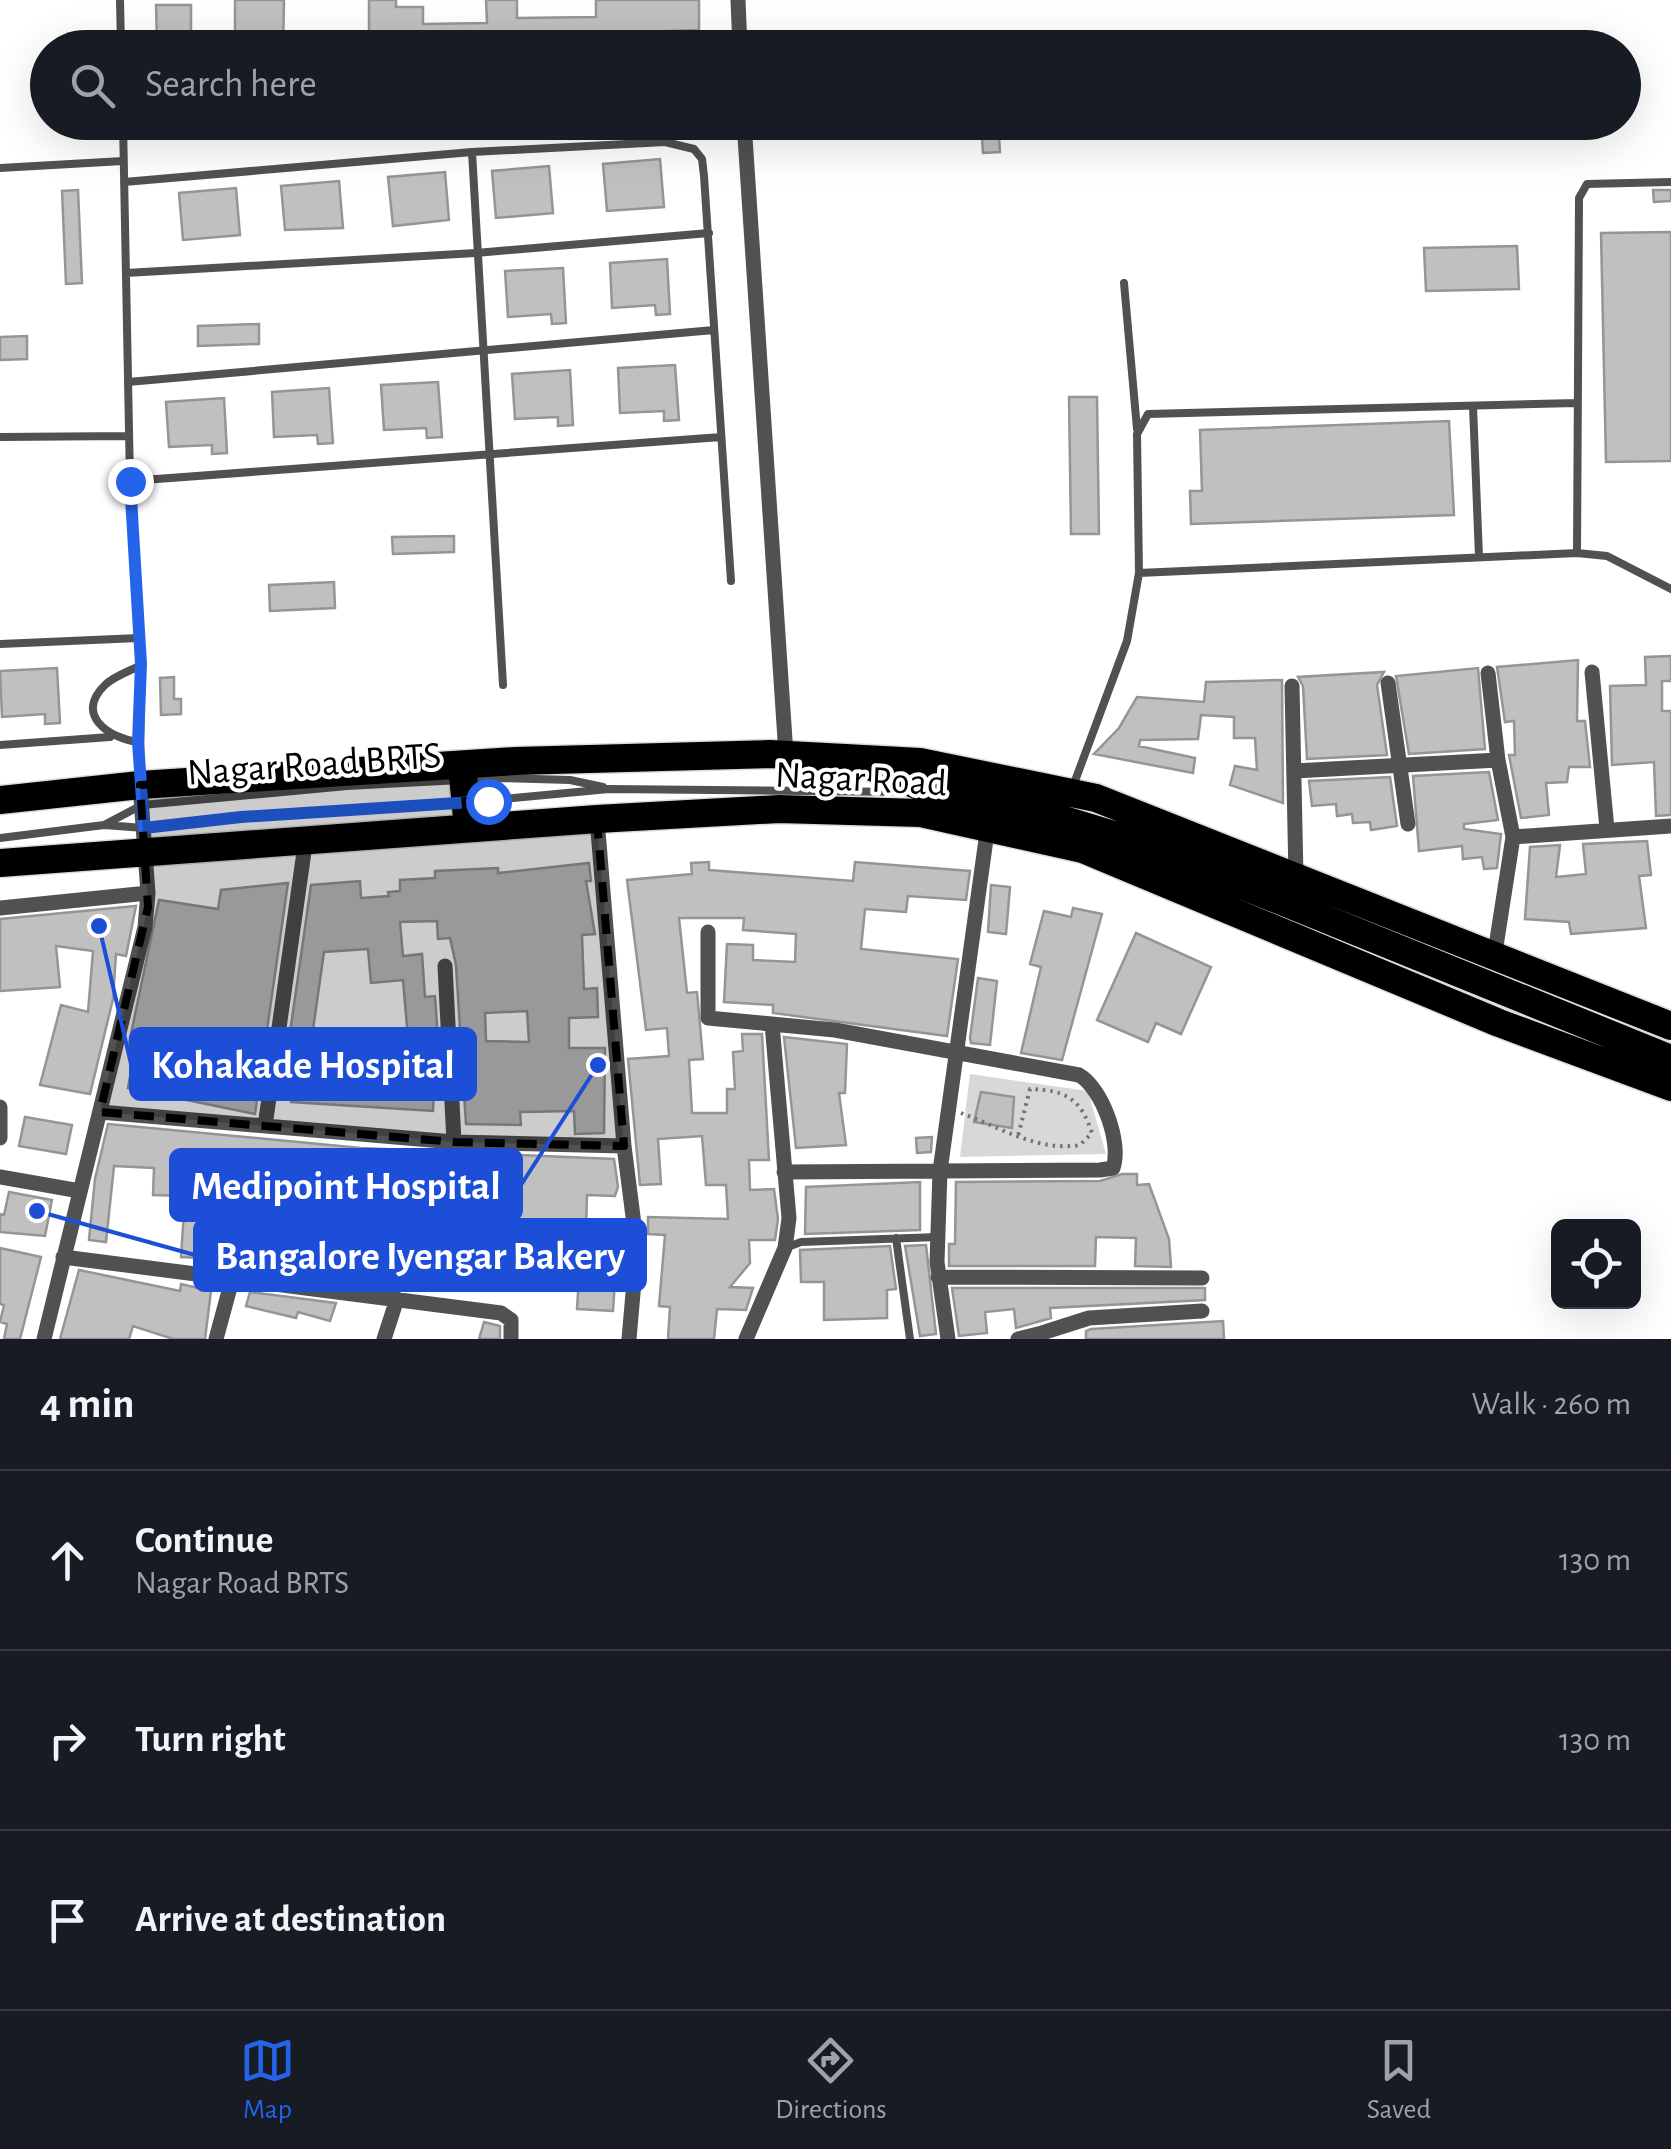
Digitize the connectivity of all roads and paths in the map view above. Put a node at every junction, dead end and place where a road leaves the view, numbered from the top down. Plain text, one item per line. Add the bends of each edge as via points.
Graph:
1 (120, 0) edge
2 (738, 0) edge
3 (121, 30) edge
4 (739, 30) edge
5 (123, 140) edge
6 (745, 140) edge
7 (472, 152) junction
8 (123, 161) junction
9 (0, 168) edge
10 (124, 182) junction
11 (1671, 182) edge
12 (709, 233) junction
13 (476, 253) junction
14 (126, 273) junction
15 (1124, 283) dead end
16 (714, 330) junction
17 (482, 351) junction
18 (128, 382) junction
19 (1576, 403) junction
20 (1473, 406) junction
21 (1137, 434) junction
22 (129, 436) junction
23 (0, 437) edge
24 (721, 437) junction
25 (488, 452) junction
26 (130, 481) junction
27 (1577, 553) junction
28 (1478, 558) junction
29 (1139, 573) junction
30 (731, 581) dead end
31 (1671, 590) edge
32 (139, 638) junction
33 (0, 644) edge
34 (141, 664) junction
35 (1592, 672) dead end
36 (1488, 673) dead end
37 (1388, 683) dead end
38 (503, 685) dead end
39 (1292, 686) dead end
40 (115, 737) junction
41 (138, 742) junction
42 (0, 745) edge
43 (786, 755) junction
44 (855, 758) junction
45 (1498, 760) junction
46 (1398, 764) junction
47 (1294, 771) junction
48 (609, 788) junction
49 (1071, 792) junction
50 (465, 794) junction
51 (141, 795) junction
52 (940, 795) junction
53 (0, 800) edge
54 (597, 819) junction
55 (1408, 824) dead end
56 (988, 825) junction
57 (104, 826) junction
58 (1671, 826) edge
59 (1607, 829) junction
60 (1514, 837) junction
61 (0, 838) edge
62 (306, 838) junction
63 (145, 839) junction
64 (0, 863) edge
65 (1296, 877) junction
66 (148, 893) junction
67 (0, 908) edge
68 (708, 932) dead end
69 (1494, 959) junction
70 (445, 966) dead end
71 (772, 1024) junction
72 (1671, 1026) edge
73 (954, 1052) junction
74 (1671, 1059) edge
75 (1671, 1087) edge
76 (0, 1107) edge
77 (948, 1108) junction
78 (100, 1112) junction
79 (265, 1126) junction
80 (1018, 1136) junction
81 (0, 1138) edge
82 (454, 1142) junction
83 (624, 1146) junction
84 (940, 1171) junction
85 (784, 1172) junction
86 (0, 1176) edge
87 (80, 1191) junction
88 (938, 1236) junction
89 (896, 1238) junction
90 (785, 1248) junction
91 (63, 1257) junction
92 (938, 1277) junction
93 (1202, 1278) dead end
94 (232, 1280) junction
95 (397, 1298) junction
96 (1202, 1311) dead end
97 (1041, 1336) edge
98 (44, 1339) edge
99 (216, 1339) edge
100 (384, 1339) edge
101 (511, 1339) edge
102 (629, 1339) edge
103 (746, 1339) edge
104 (910, 1339) edge
105 (948, 1339) edge
106 (1018, 1339) edge

1 - 3 lane
2 - 4 street
5 - 8 lane
6 - 43 street
7 - 10 lane
7 - 12 lane via 681,143 702,159
7 - 13 lane
8 - 9 lane
8 - 10 lane
10 - 14 lane
11 - 19 lane via 1582,189
12 - 13 lane
12 - 16 lane
13 - 14 lane
13 - 17 lane
14 - 18 lane
15 - 21 lane
16 - 17 lane
16 - 24 lane
17 - 18 lane
17 - 25 lane
18 - 22 lane
19 - 20 lane
19 - 27 lane
20 - 21 lane via 1148,414
20 - 28 lane
21 - 29 lane
22 - 23 lane
22 - 26 lane
24 - 25 lane
24 - 30 lane
25 - 26 lane
25 - 38 lane
26 - 32 lane
27 - 28 lane
27 - 31 lane via 1606,556
28 - 29 lane
29 - 49 lane via 1127,640
32 - 33 lane
32 - 34 lane
34 - 40 lane via 107,682 94,698 94,720
34 - 41 lane
35 - 59 street
36 - 45 street
37 - 46 street
39 - 47 street
40 - 41 lane
40 - 42 lane
41 - 51 lane
43 - 44 highway, Nagar Road
43 - 50 highway, Nagar Road
44 - 49 highway, Nagar Road via 920,762
44 - 52 highway
45 - 46 street
45 - 60 street
46 - 47 street
46 - 55 street
47 - 65 street
48 - 50 lane, Nagar Road BRTS
48 - 50 lane, Nagar Road BRTS via 570,780
48 - 52 lane, Nagar Road BRTS via 847,788
49 - 65 highway, Nagar Road
50 - 51 highway, Nagar Road
50 - 54 highway, Nagar Road
50 - 62 highway, Nagar Road
50 - 63 lane, Nagar Road BRTS via 241,817
51 - 53 highway, Nagar Road
51 - 57 lane
51 - 63 street
52 - 74 highway via 1034,811 1133,841
54 - 56 highway, Nagar Road via 779,809 921,813
54 - 83 street
56 - 73 street
56 - 75 highway, Nagar Road via 1082,848
57 - 61 lane
57 - 63 lane, Nagar Road BRTS
58 - 59 street
59 - 60 street
60 - 69 street
62 - 63 highway, Nagar Road
62 - 79 street
63 - 64 highway, Nagar Road
63 - 66 street
65 - 69 highway, Nagar Road
66 - 67 street
66 - 78 street
68 - 71 street via 708,1018
69 - 72 highway, Nagar Road
70 - 82 street
71 - 73 street
71 - 85 street
73 - 77 street
73 - 84 street via 1091,1082 1117,1157 1113,1168 1100,1170
76 - 81 street
77 - 80 path
77 - 84 street
78 - 79 street
78 - 87 street
79 - 82 street
80 - 80 path via 1065,1148 1092,1133 1082,1105 1068,1094 1030,1089
82 - 83 street
83 - 102 street via 638,1248
84 - 85 street
84 - 88 street
85 - 90 street
86 - 87 street
87 - 91 street
88 - 89 lane
88 - 92 street
89 - 90 lane
89 - 104 lane
90 - 103 street
91 - 94 street
91 - 98 street
92 - 93 street
92 - 105 street
94 - 95 street
94 - 99 street
95 - 100 street
95 - 101 street via 501,1313 511,1320
96 - 97 street via 1101,1316
97 - 106 street

